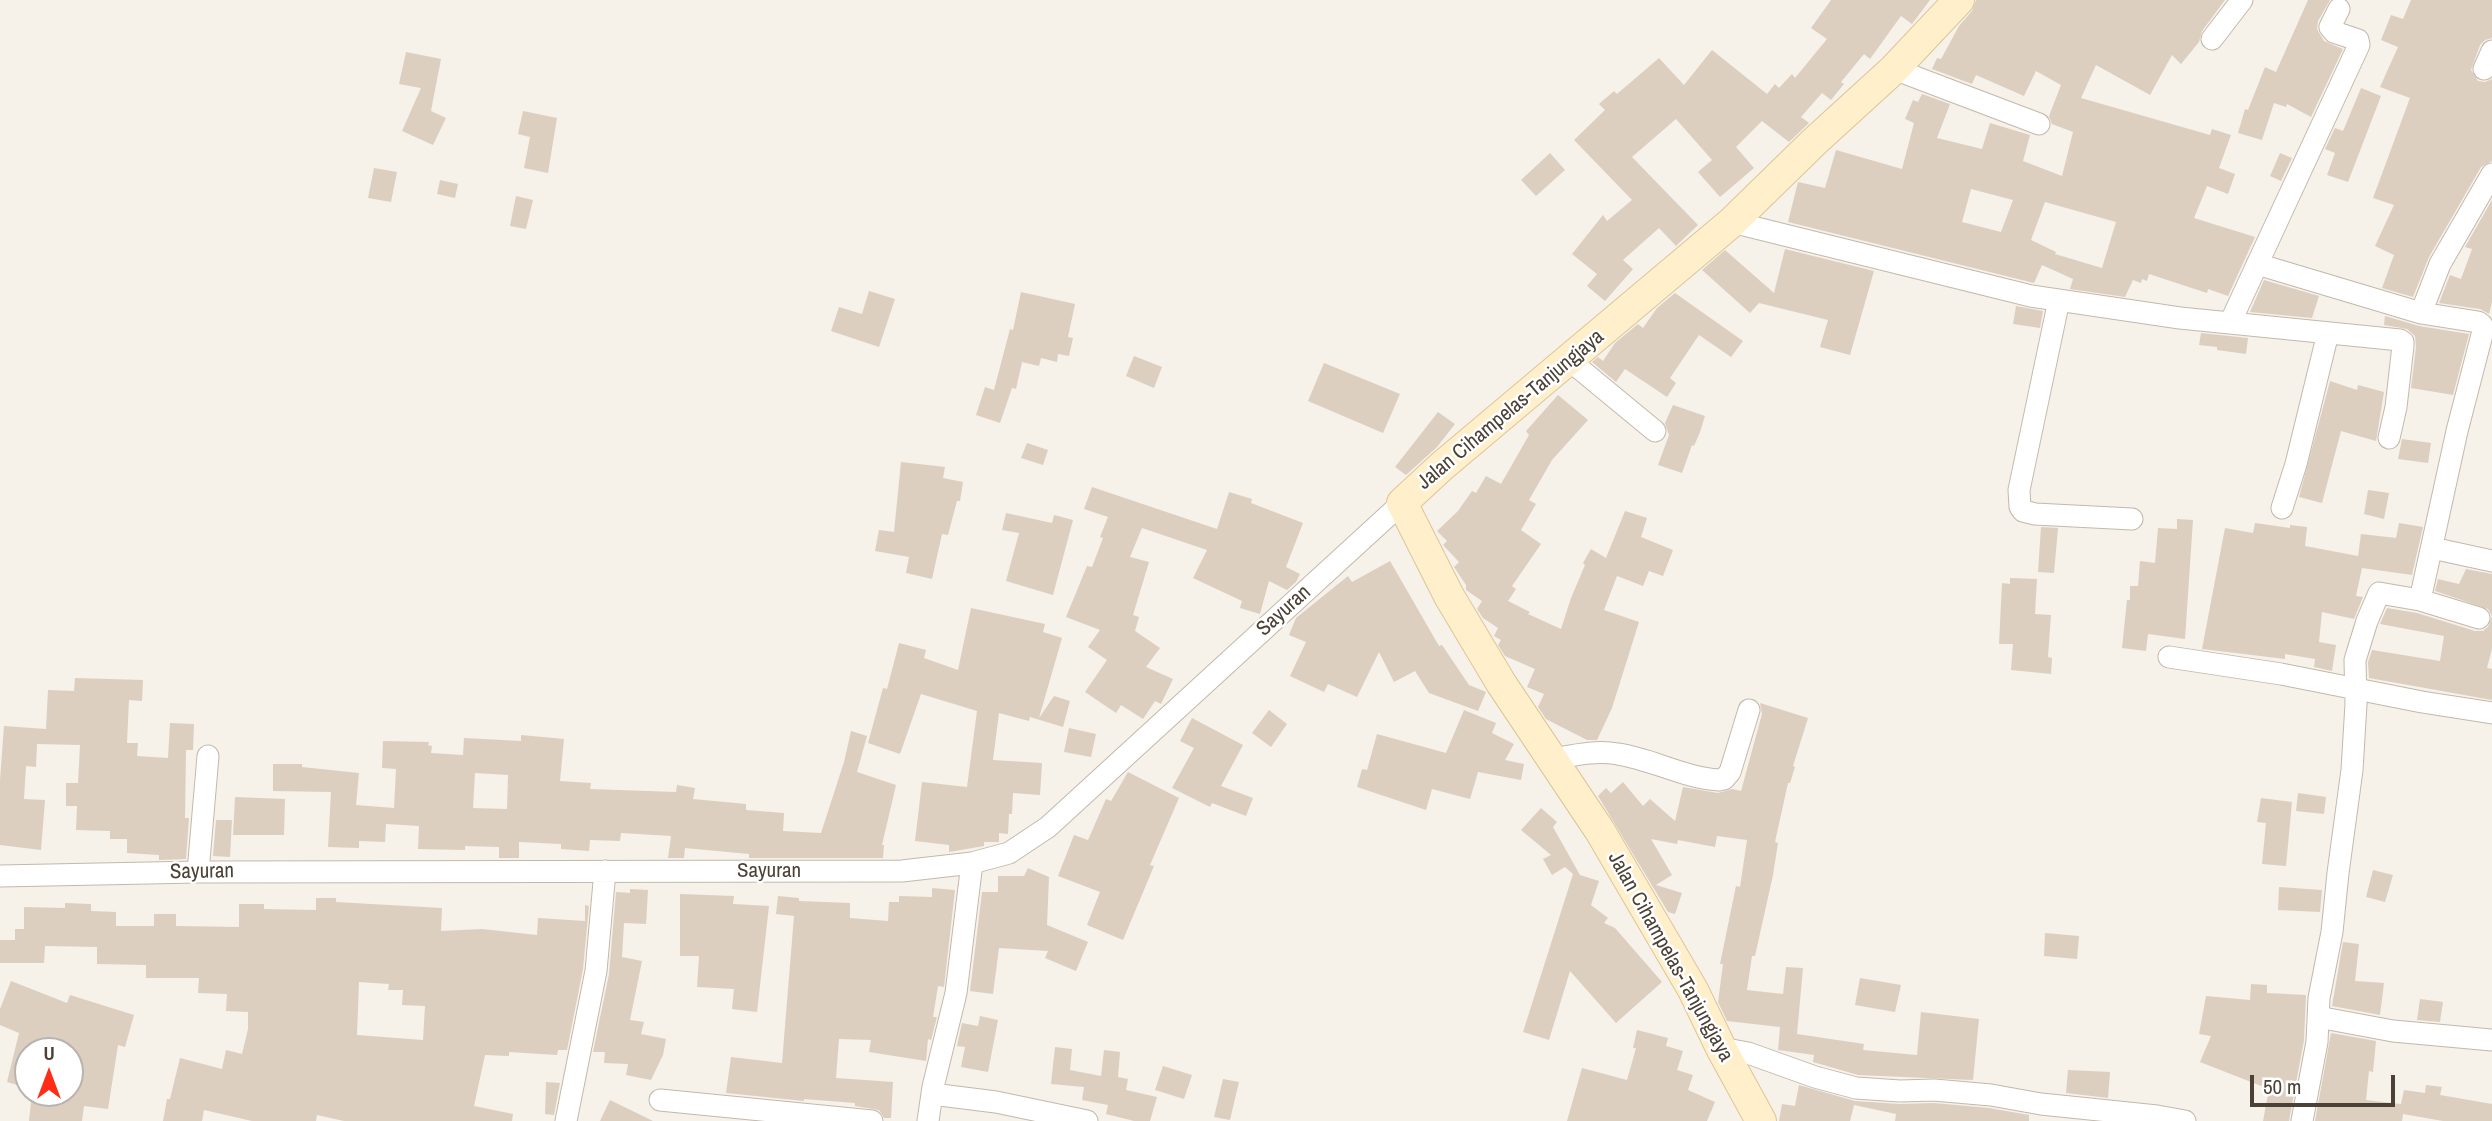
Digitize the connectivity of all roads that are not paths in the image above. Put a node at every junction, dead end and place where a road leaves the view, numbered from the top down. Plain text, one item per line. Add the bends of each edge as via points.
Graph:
1 (1959, 0) edge
2 (2242, 0) edge
3 (2339, 9) dead end
4 (2212, 39) dead end
5 (1894, 69) junction
6 (2039, 124) dead end
7 (2492, 174) edge
8 (1732, 222) junction
9 (2257, 264) junction
10 (2059, 300) junction
11 (2421, 313) junction
12 (2230, 323) junction
13 (2487, 325) edge
14 (2328, 333) junction
15 (1569, 360) junction
16 (1655, 432) dead end
17 (2389, 438) dead end
18 (1402, 503) junction
19 (2282, 508) dead end
20 (2132, 519) dead end
21 (2432, 548) junction
22 (2492, 561) edge
23 (2420, 600) junction
24 (2479, 618) dead end
25 (2169, 657) dead end
26 (2355, 689) junction
27 (1749, 709) dead end
28 (2492, 713) edge
29 (208, 756) dead end
30 (1553, 759) junction
31 (972, 863) junction
32 (605, 871) junction
33 (198, 872) junction
34 (0, 876) edge
35 (2318, 1017) junction
36 (2492, 1040) edge
37 (1721, 1048) junction
38 (932, 1094) junction
39 (671, 1108) edge
40 (566, 1121) edge
41 (872, 1121) edge
42 (928, 1121) edge
43 (1087, 1121) edge
44 (1761, 1121) edge
45 (2185, 1121) edge
46 (2302, 1121) edge

1 - 5 main road, Jalan Cihampelas-Tanjungjaya
2 - 4 street
3 - 9 street via 2330,27 2358,40 2359,45
5 - 6 street
5 - 8 main road, Jalan Cihampelas-Tanjungjaya
7 - 11 street via 2440,264
8 - 10 street
8 - 15 main road, Jalan Cihampelas-Tanjungjaya
9 - 11 street
9 - 12 street
10 - 12 street
10 - 20 street via 2019,490 2020,508 2035,514
11 - 13 street
12 - 14 street
13 - 21 street via 2457,431
14 - 17 street via 2403,342
14 - 19 street
15 - 16 street
15 - 18 main road, Jalan Cihampelas-Tanjungjaya
18 - 30 main road, Jalan Cihampelas-Tanjungjaya via 1456,607
18 - 31 street, Sayuran via 1048,827 1009,853
21 - 22 street
21 - 23 street
23 - 24 street
23 - 26 street via 2379,593 2355,660
25 - 26 street
26 - 28 street
26 - 35 street via 2352,770
27 - 30 street via 1724,779 1617,753
29 - 33 street
30 - 37 main road, Jalan Cihampelas-Tanjungjaya via 1600,831
31 - 32 street, Sayuran via 902,871
31 - 38 street via 956,993
32 - 33 street, Sayuran
32 - 40 street via 596,971
33 - 34 street, Sayuran
35 - 36 street via 2393,1031
35 - 46 street
37 - 44 main road, Jalan Cihampelas-Tanjungjaya
37 - 45 street via 1856,1088 1991,1095
38 - 42 street
38 - 43 street
39 - 41 street

